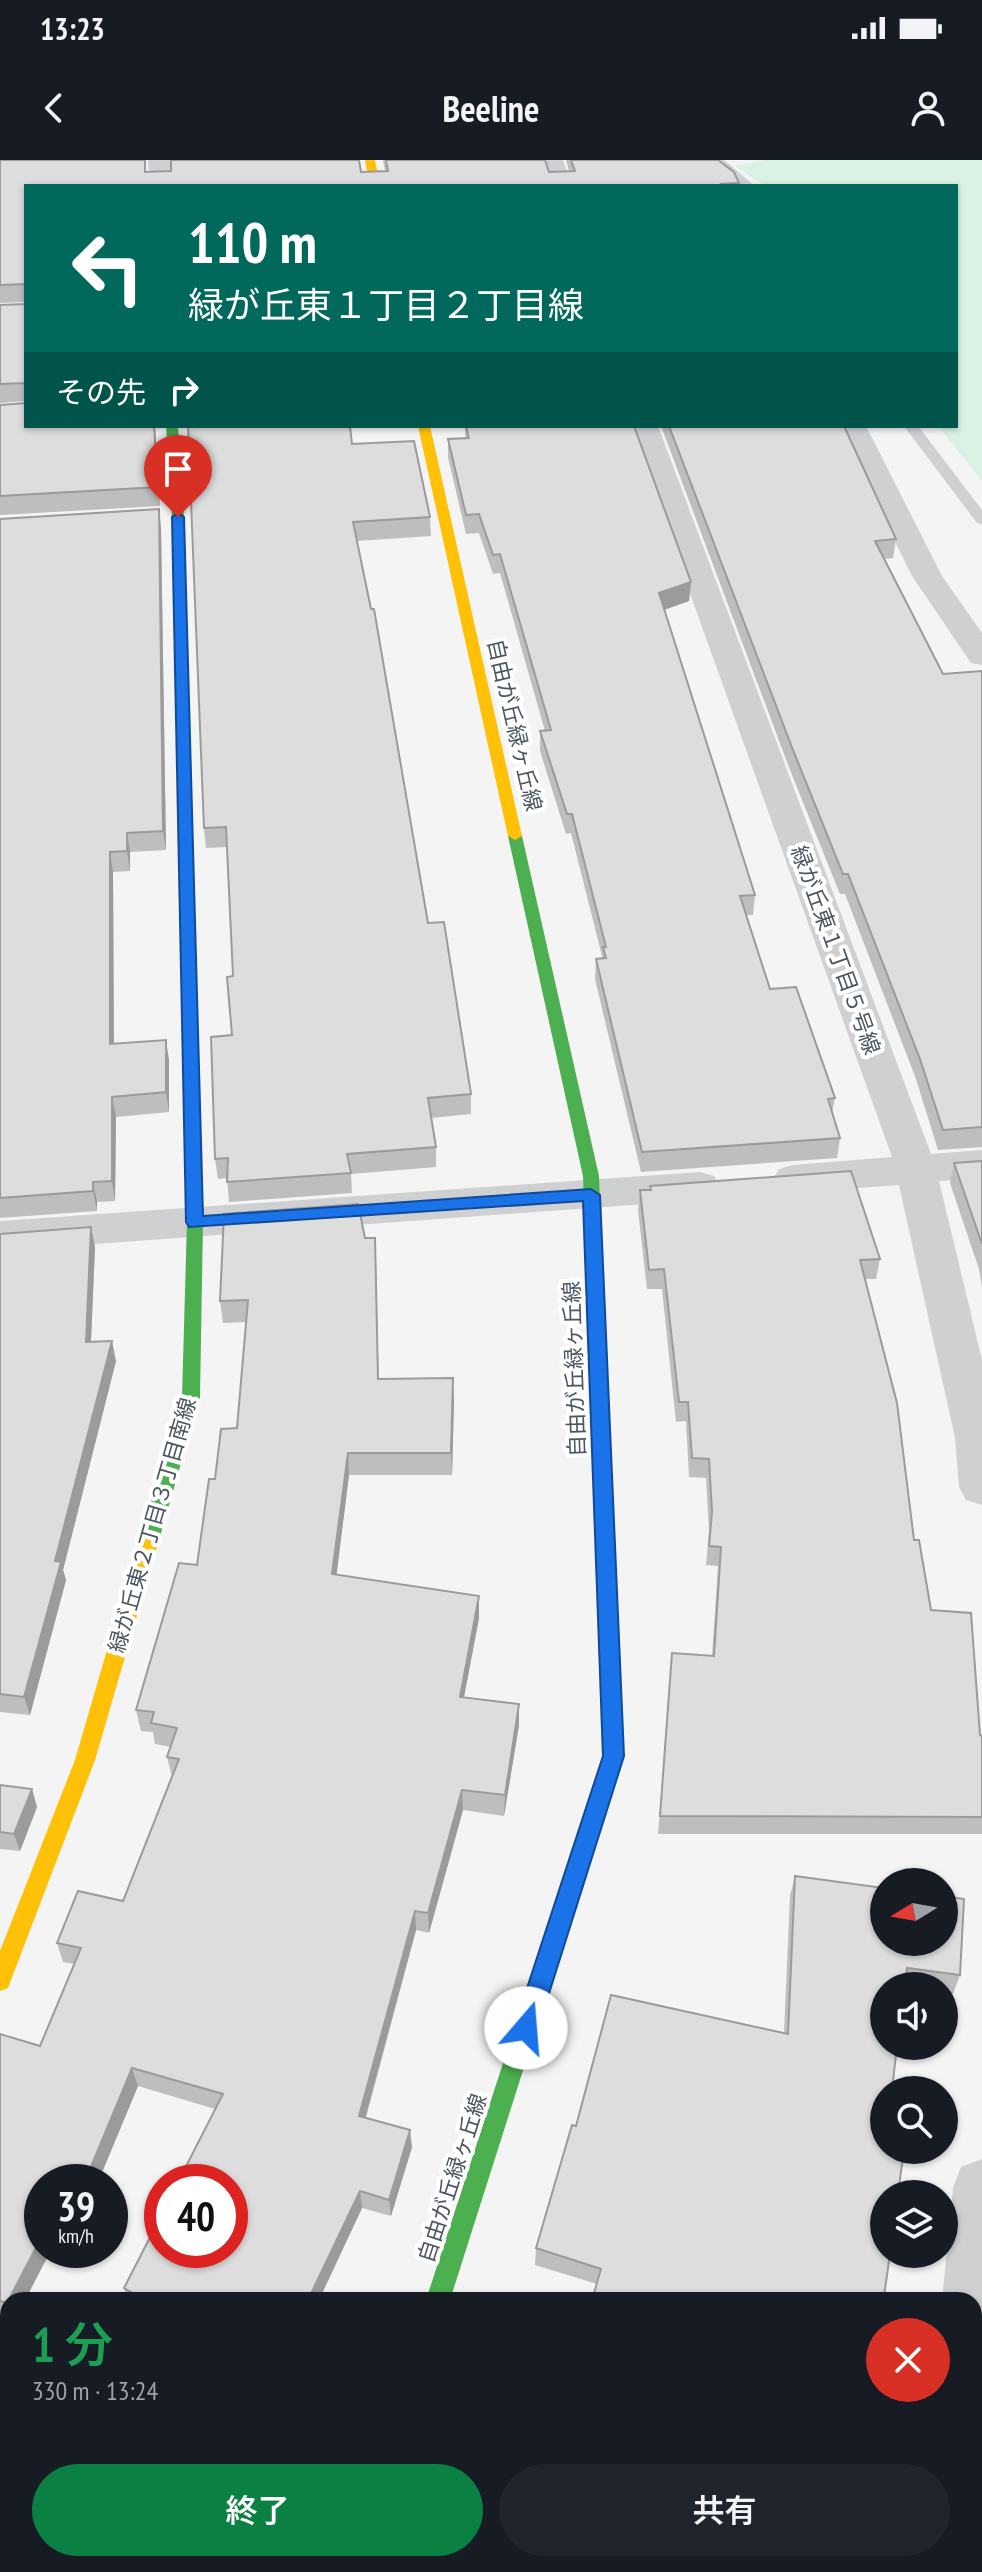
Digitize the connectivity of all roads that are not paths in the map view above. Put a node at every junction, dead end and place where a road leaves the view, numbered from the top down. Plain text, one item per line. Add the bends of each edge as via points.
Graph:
1 (159, 160) edge
2 (370, 160) edge
3 (552, 160) edge
4 (710, 160) edge
5 (160, 184) edge
6 (375, 184) edge
7 (560, 184) edge
8 (741, 184) edge
9 (172, 428) edge
10 (424, 428) edge
11 (645, 428) edge
12 (853, 428) edge
13 (913, 428) edge
14 (178, 517) junction
15 (148, 518) edge
16 (982, 520) edge
17 (982, 656) edge
18 (982, 1164) edge
19 (916, 1169) junction
20 (591, 1195) junction
21 (195, 1222) junction
22 (0, 1236) edge
23 (982, 1487) edge
24 (0, 1980) edge
25 (982, 2188) edge
26 (441, 2292) edge
27 (973, 2292) edge

1 - 5 street
2 - 6 street
3 - 7 street
4 - 8 street
9 - 14 street, 緑が丘東２丁目３丁目南線
10 - 20 street, 自由が丘緑ヶ丘線 via 591,1176
11 - 19 street, 緑が丘東１丁目５号線
12 - 17 street via 927,576
13 - 16 lane
14 - 15 street
14 - 21 street, 緑が丘東２丁目３丁目南線
18 - 19 street
19 - 20 street
19 - 23 street, 緑が丘東１丁目５号線 via 978,1438
20 - 21 street
20 - 26 street, 自由が丘緑ヶ丘線 via 613,1756
21 - 22 street
21 - 24 street, 緑が丘東２丁目３丁目南線 via 191,1397 85,1760
25 - 27 street

